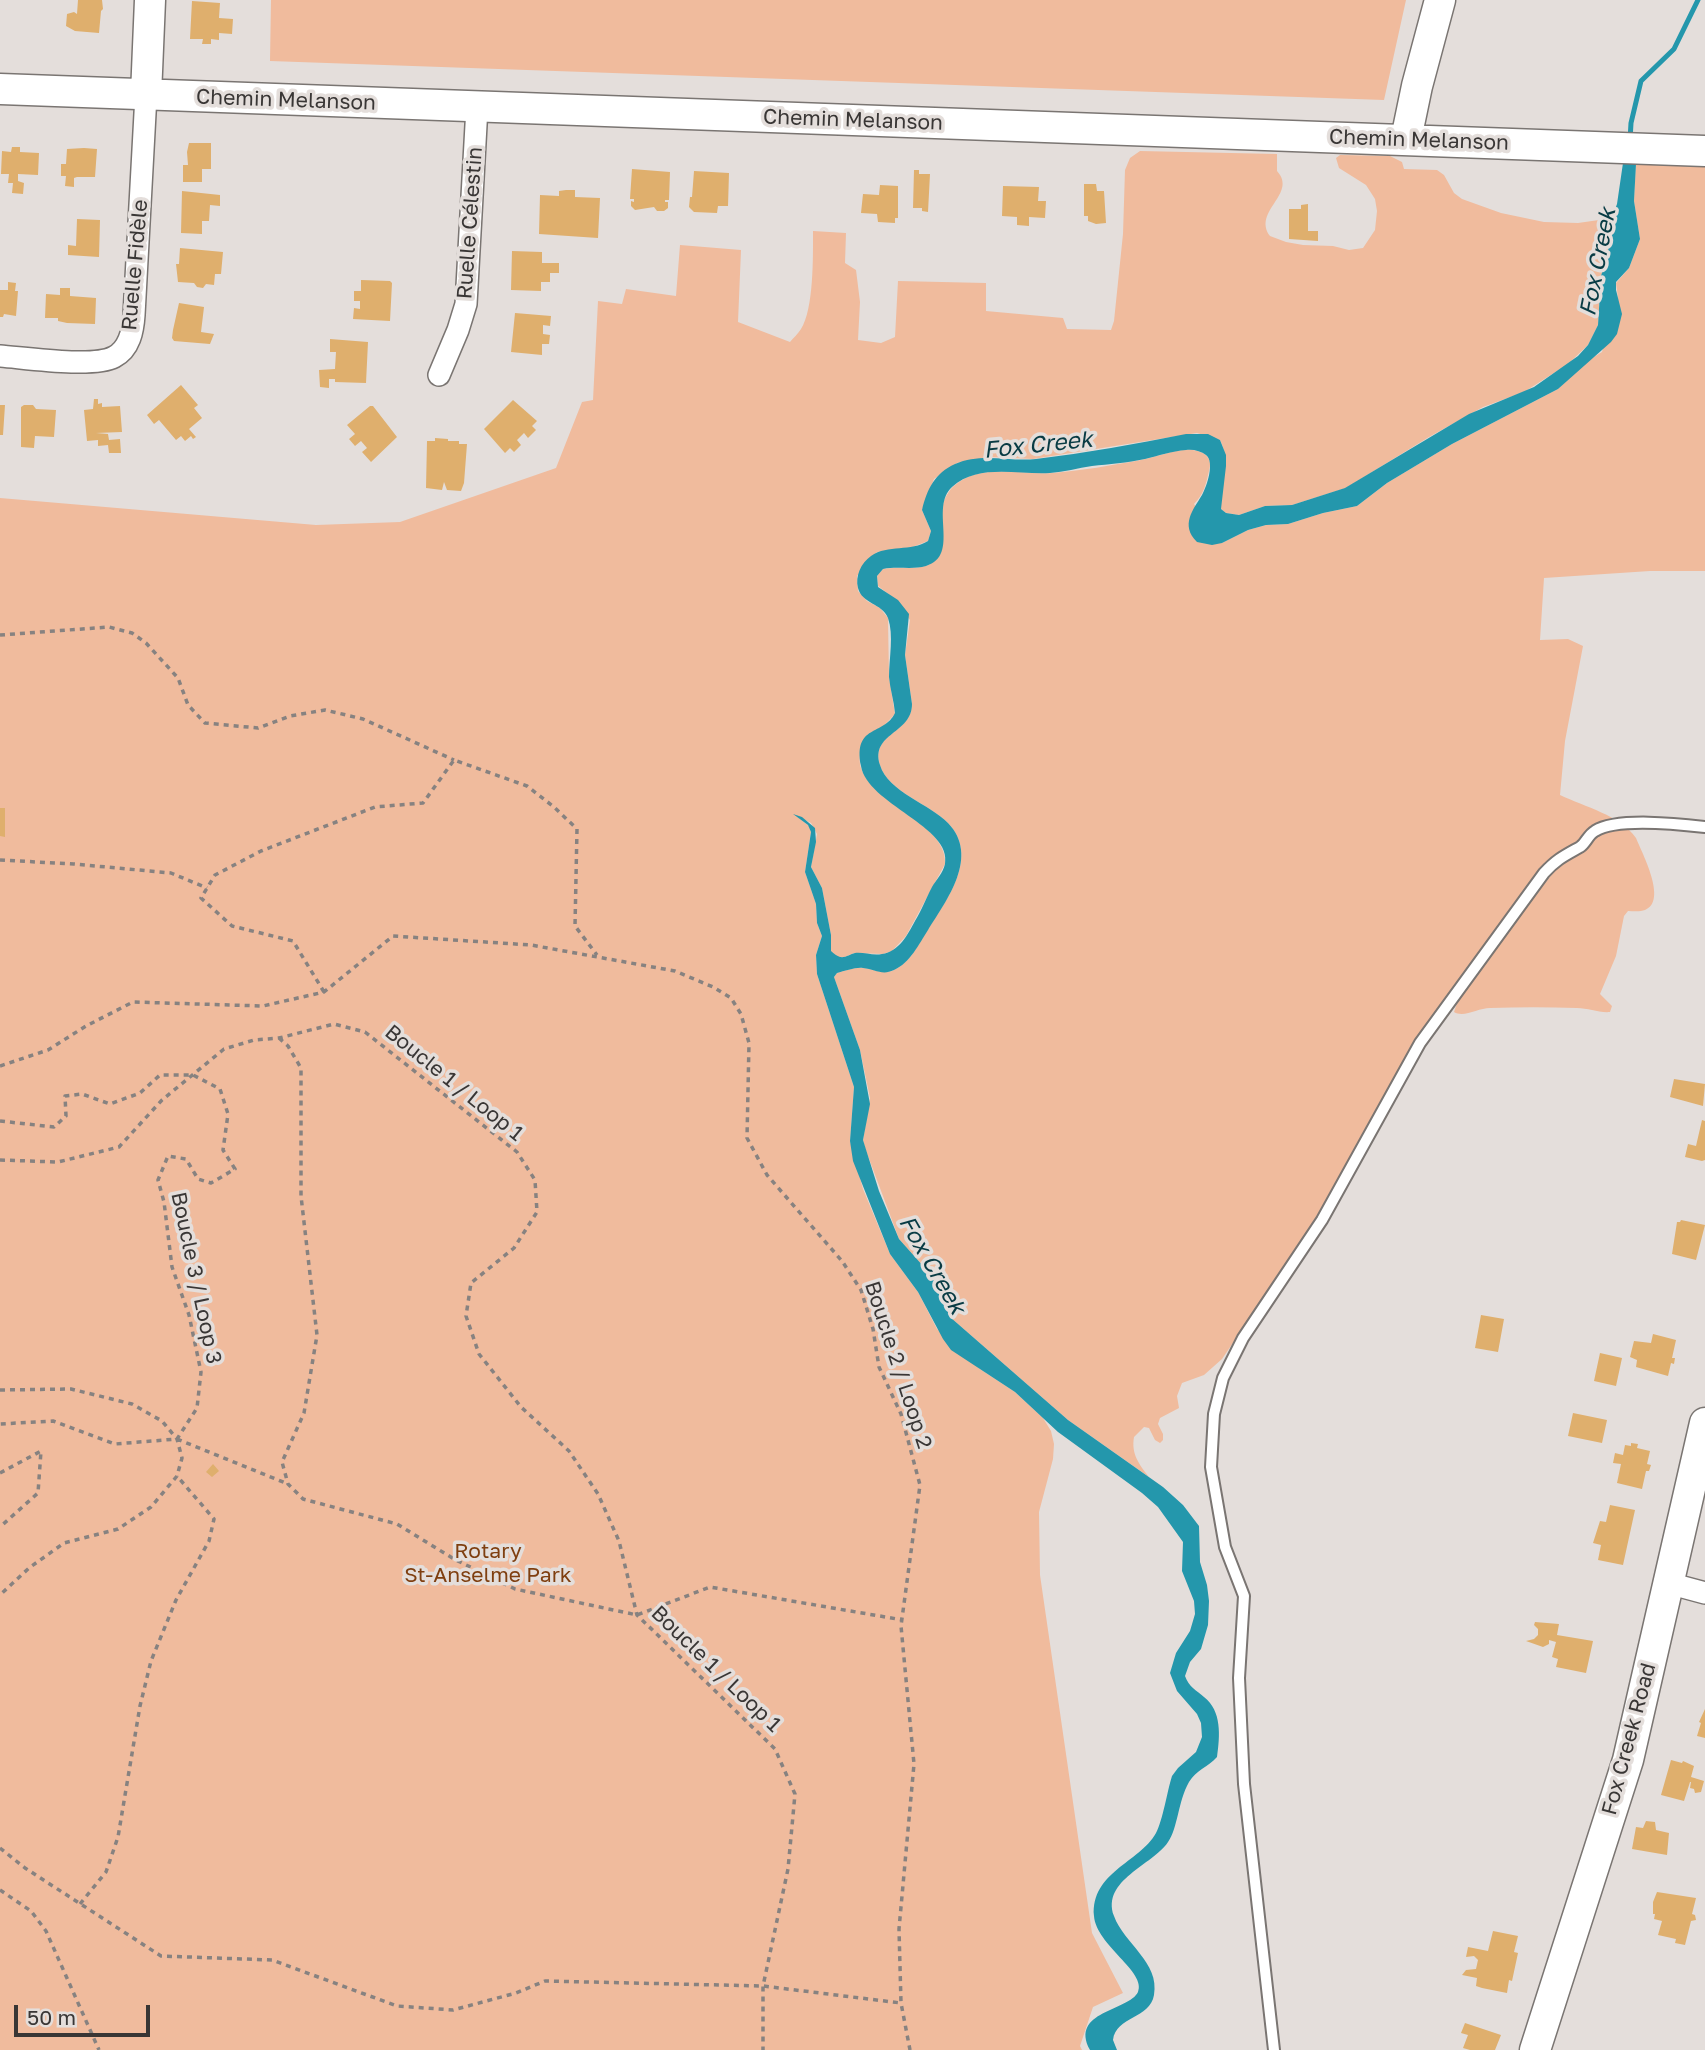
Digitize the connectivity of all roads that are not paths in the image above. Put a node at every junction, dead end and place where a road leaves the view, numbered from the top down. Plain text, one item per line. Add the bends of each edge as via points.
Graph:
1 (150, 0) edge
2 (1440, 0) edge
3 (0, 89) edge
4 (146, 95) junction
5 (477, 107) junction
6 (1406, 139) junction
7 (1705, 151) edge
8 (0, 356) edge
9 (439, 375) dead end
10 (1705, 827) edge
11 (1705, 1423) edge
12 (1668, 1583) junction
13 (1705, 1593) edge
14 (1274, 2050) edge
15 (1535, 2050) edge

1 - 4 street
2 - 6 street
3 - 4 street, Chemin Melanson
4 - 5 street, Chemin Melanson
4 - 8 street, Ruelle Fidèle via 134,315 125,348 114,357 84,361
5 - 6 street, Chemin Melanson
5 - 9 street, Ruelle Célestin via 466,304
6 - 7 street, Chemin Melanson
10 - 14 lane via 1665,823 1600,829 1544,873 1420,1043 1322,1220 1243,1338 1223,1378 1214,1414 1211,1466 1225,1547 1244,1596 1238,1678 1244,1784
11 - 12 street, Fox Creek Road
12 - 13 street
12 - 15 street, Fox Creek Road via 1628,1760

